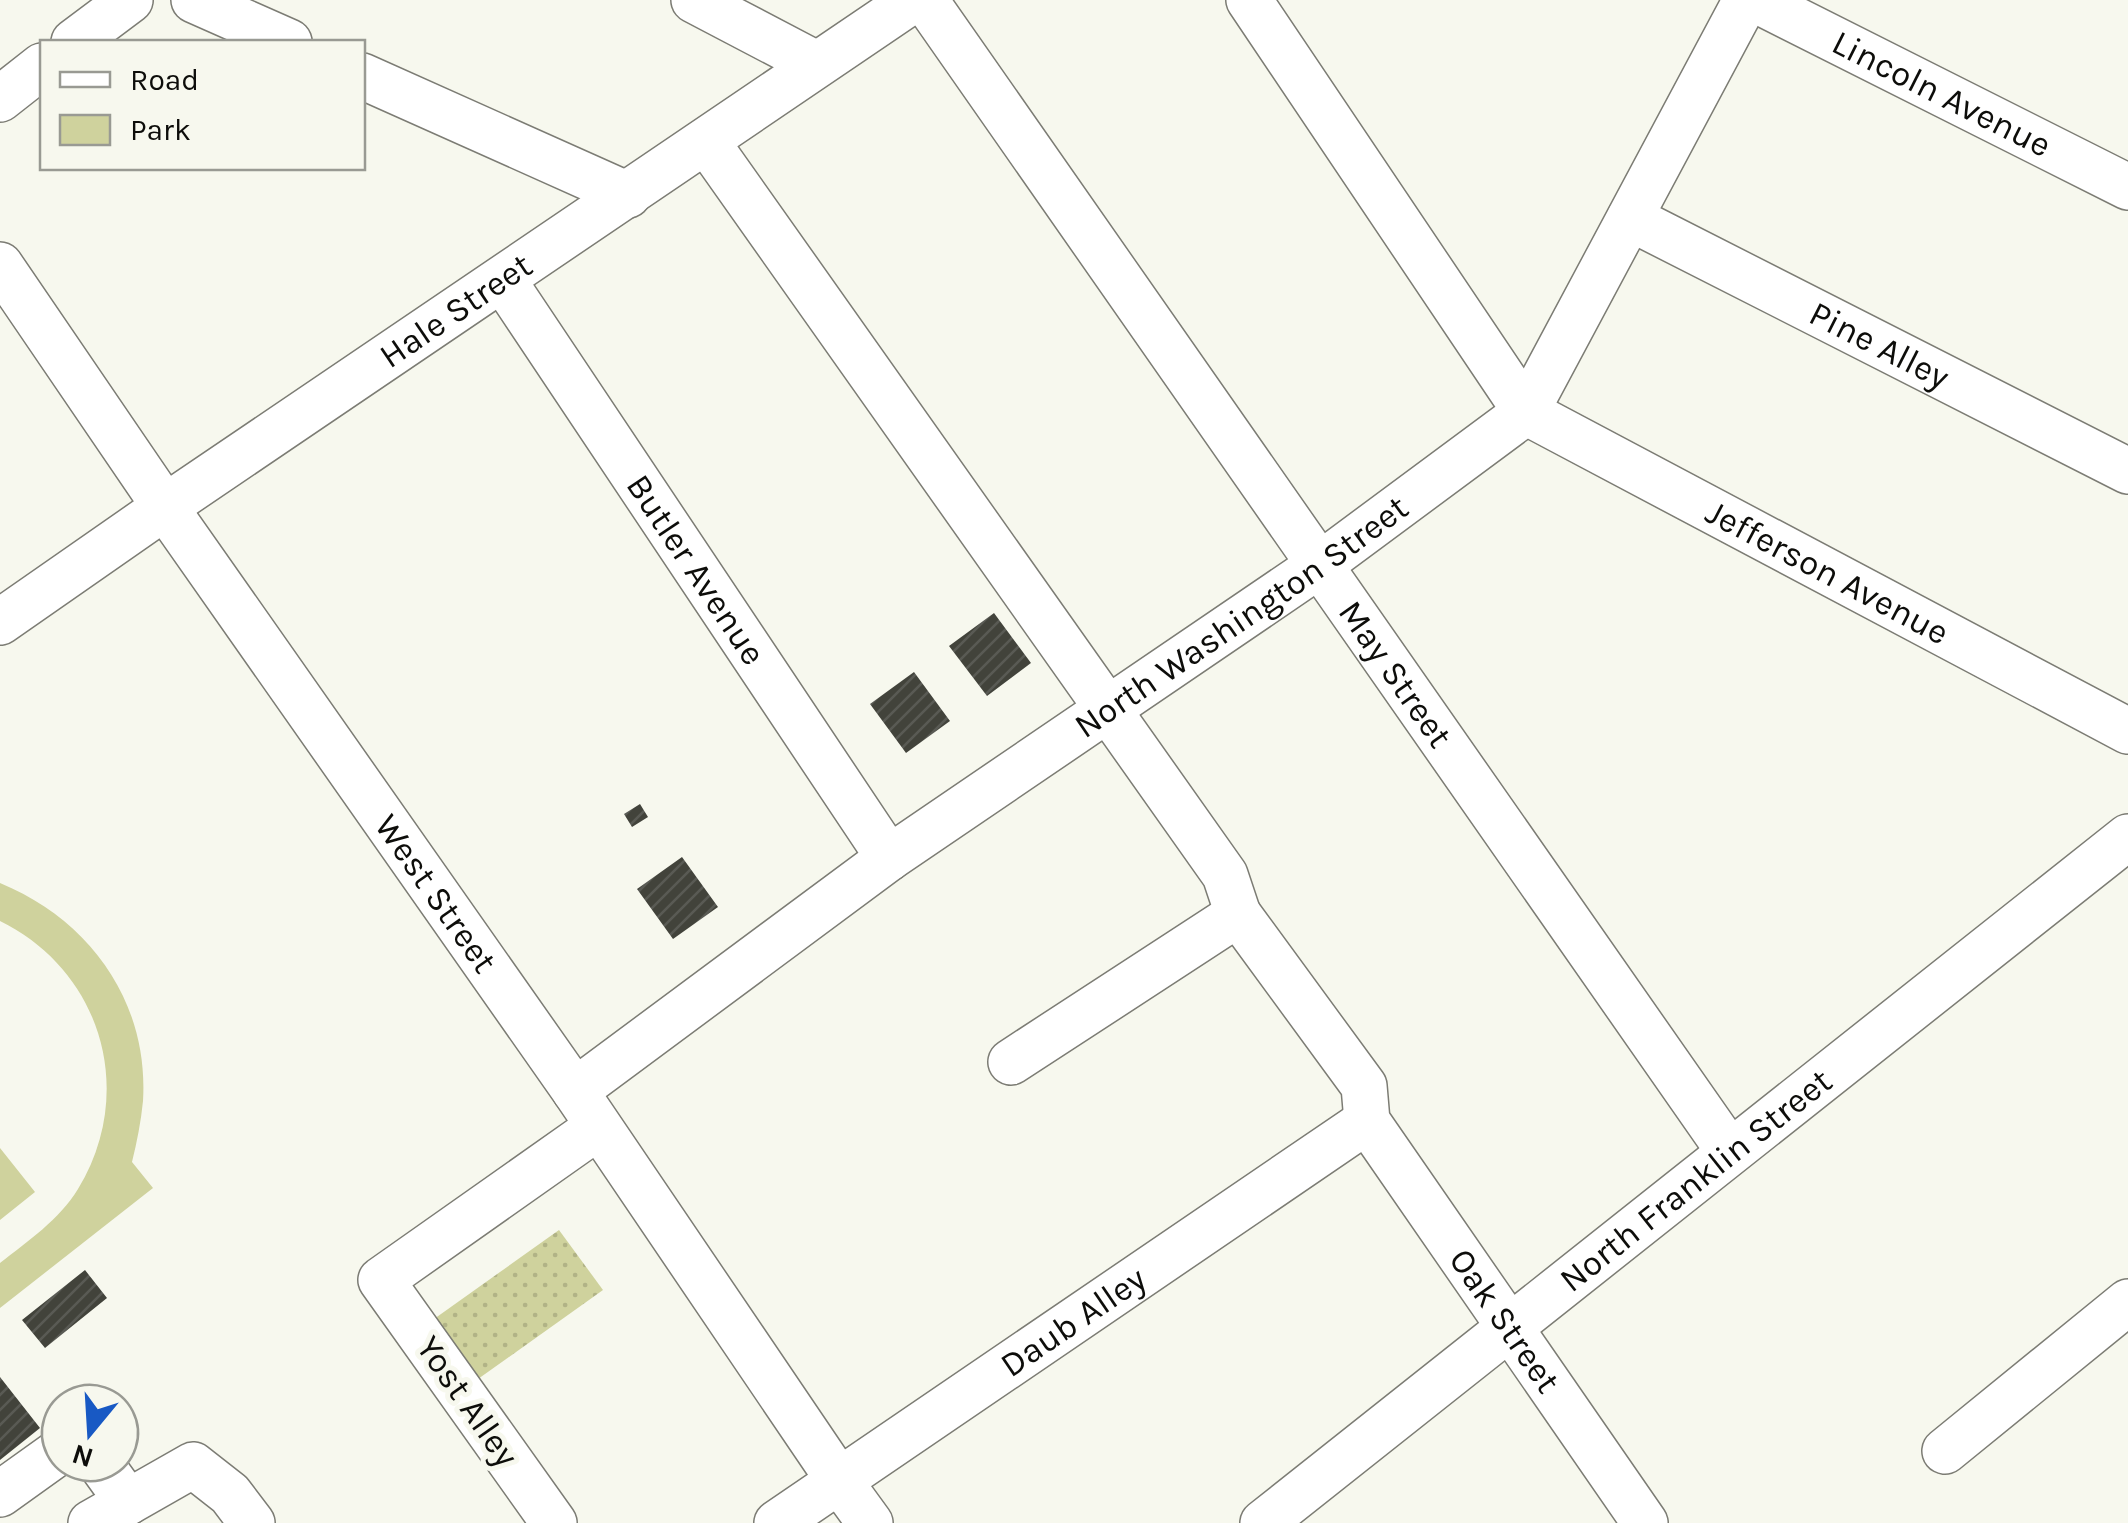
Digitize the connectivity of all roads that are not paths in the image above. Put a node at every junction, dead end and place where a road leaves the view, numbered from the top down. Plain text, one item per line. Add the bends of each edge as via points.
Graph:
1 (130, 0) edge
2 (194, 0) edge
3 (694, 0) edge
4 (913, 0) edge
5 (925, 0) edge
6 (1249, 0) edge
7 (1746, 0) edge
8 (1756, 0) edge
9 (77, 40) edge
10 (284, 40) edge
11 (816, 64) junction
12 (40, 68) edge
13 (365, 77) edge
14 (0, 99) edge
15 (706, 141) junction
16 (2128, 187) edge
17 (628, 195) junction
18 (1630, 218) junction
19 (0, 265) edge
20 (503, 280) junction
21 (1526, 412) junction
22 (2128, 471) edge
23 (165, 508) junction
24 (1320, 564) junction
25 (0, 622) edge
26 (1107, 709) junction
27 (2128, 731) edge
28 (2128, 837) edge
29 (889, 858) junction
30 (1238, 914) junction
31 (1011, 1062) dead end
32 (586, 1109) junction
33 (1367, 1121) junction
34 (1730, 1151) junction
35 (382, 1280) joint
36 (2128, 1302) edge
37 (1510, 1328) junction
38 (1945, 1450) dead end
39 (40, 1465) edge
40 (838, 1480) junction
41 (104, 1483) edge
42 (0, 1494) edge
43 (110, 1512) edge
44 (252, 1523) edge
45 (554, 1523) edge
46 (777, 1523) edge
47 (870, 1523) edge
48 (1262, 1523) edge
49 (1645, 1523) edge

1 - 9 street
2 - 10 street
3 - 11 street
4 - 11 street, Hale Street
5 - 24 street, May Street
6 - 21 street
7 - 18 street, North Washington Street
8 - 16 street, Lincoln Avenue
11 - 15 street, Hale Street
12 - 14 street
13 - 17 street
15 - 17 street, Hale Street
15 - 26 street
17 - 20 street, Hale Street
18 - 21 street, North Washington Street
18 - 22 street, Pine Alley
19 - 23 street, West Street
20 - 23 street, Hale Street
20 - 29 street, Butler Avenue
21 - 24 street, North Washington Street
21 - 27 street, Jefferson Avenue
23 - 25 street, Hale Street
23 - 32 street, West Street
24 - 26 street, North Washington Street
24 - 34 street, May Street
26 - 29 street, North Washington Street
26 - 30 street via 1225,876
28 - 34 street, North Franklin Street
29 - 32 street, North Washington Street
30 - 31 street
30 - 33 street via 1364,1086
32 - 35 street, North Washington Street
32 - 40 street, West Street
33 - 37 street, Oak Street
33 - 40 street, Daub Alley
34 - 37 street, North Franklin Street
35 - 45 street, Yost Alley
36 - 38 street
37 - 48 street, North Franklin Street
37 - 49 street, Oak Street
39 - 42 street
40 - 46 street, Daub Alley
40 - 47 street, West Street
41 - 43 street
43 - 44 street via 193,1466 230,1494

